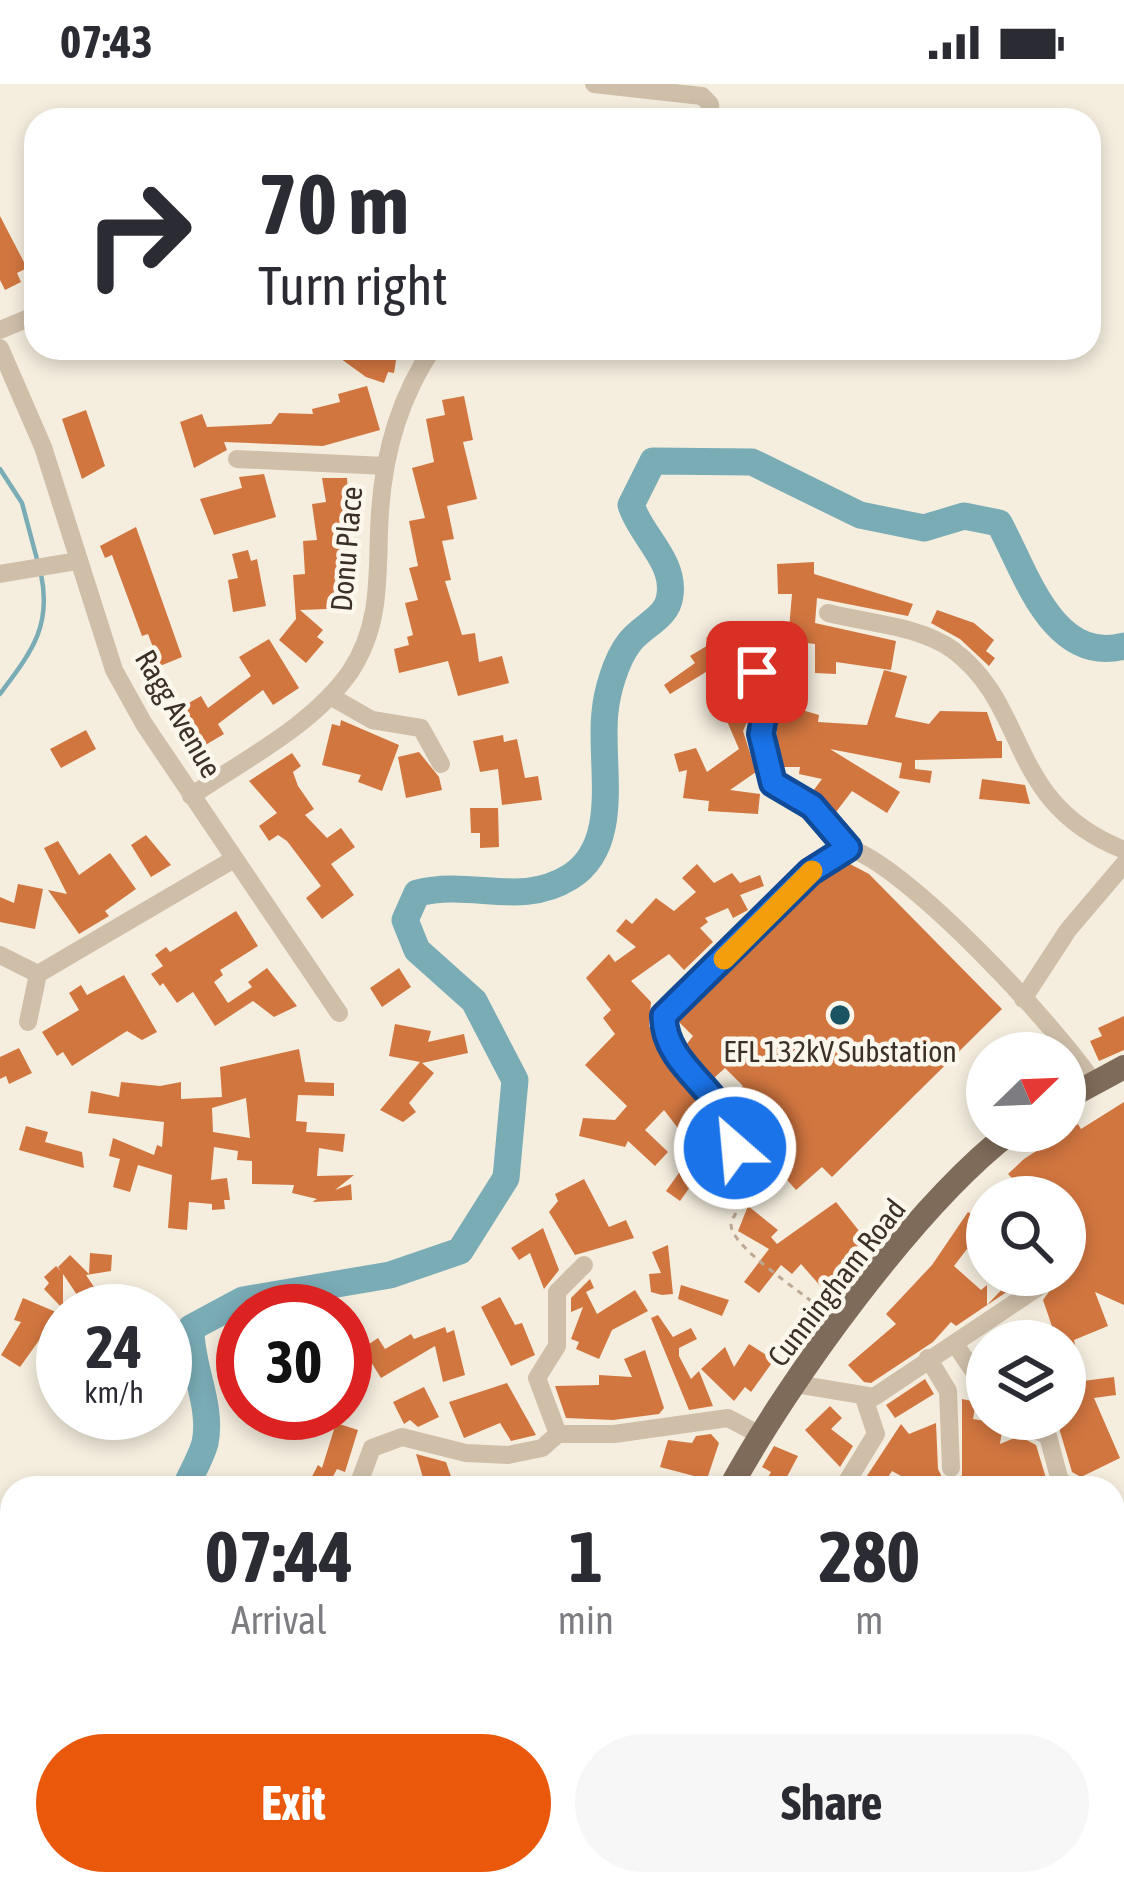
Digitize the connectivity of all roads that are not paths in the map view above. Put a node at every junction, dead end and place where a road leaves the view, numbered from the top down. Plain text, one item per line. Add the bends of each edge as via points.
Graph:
1 (594, 84) edge
2 (662, 87) edge
3 (710, 108) edge
4 (0, 348) edge
5 (426, 360) edge
6 (237, 459) dead end
7 (385, 466) junction
8 (77, 561) junction
9 (0, 574) edge
10 (828, 614) dead end
11 (757, 672) dead end
12 (329, 697) junction
13 (441, 764) dead end
14 (191, 796) junction
15 (848, 848) junction
16 (1124, 850) edge
17 (234, 860) junction
18 (1124, 864) edge
19 (0, 955) edge
20 (38, 974) junction
21 (1023, 999) junction
22 (339, 1013) dead end
23 (28, 1022) dead end
24 (1124, 1067) edge
25 (1094, 1084) junction
26 (1086, 1088) edge
27 (735, 1148) dead end
28 (989, 1152) edge
29 (584, 1265) dead end
30 (1026, 1296) edge
31 (956, 1344) junction
32 (928, 1358) junction
33 (966, 1359) edge
34 (796, 1384) junction
35 (864, 1398) junction
36 (558, 1434) junction
37 (761, 1436) junction
38 (1049, 1440) edge
39 (951, 1468) dead end
40 (362, 1476) edge
41 (737, 1476) edge
42 (850, 1476) edge
43 (1059, 1476) edge

1 - 2 street
2 - 3 street via 702,96
4 - 8 street, Ragg Avenue via 43,447
5 - 7 street, Donu Place via 406,393
6 - 7 street
7 - 12 street, Donu Place via 374,622
8 - 9 street
8 - 14 street, Ragg Avenue via 115,670
10 - 16 street via 950,648 983,686 1048,800 1096,839
11 - 15 street via 773,783 812,806
12 - 13 street via 371,720 421,728
12 - 14 street, Donu Place
14 - 17 street, Ragg Avenue
15 - 21 street via 904,880
15 - 27 street via 810,872 664,1016 678,1056 731,1124
17 - 20 street
17 - 22 street, Ragg Avenue
18 - 21 street
19 - 20 street
20 - 23 street
21 - 25 street
24 - 25 main road
25 - 26 main road
28 - 34 main road, Cunningham Road via 956,1182
29 - 36 street via 557,1292 557,1346 537,1378
30 - 31 street
31 - 32 street
31 - 33 street
32 - 35 street
32 - 39 street via 948,1391
34 - 35 street
34 - 37 main road, Cunningham Road
35 - 42 street via 876,1434
36 - 37 street via 728,1418
36 - 40 street via 532,1452 485,1456 389,1438 372,1448
37 - 41 main road, Cunningham Road
38 - 43 street

